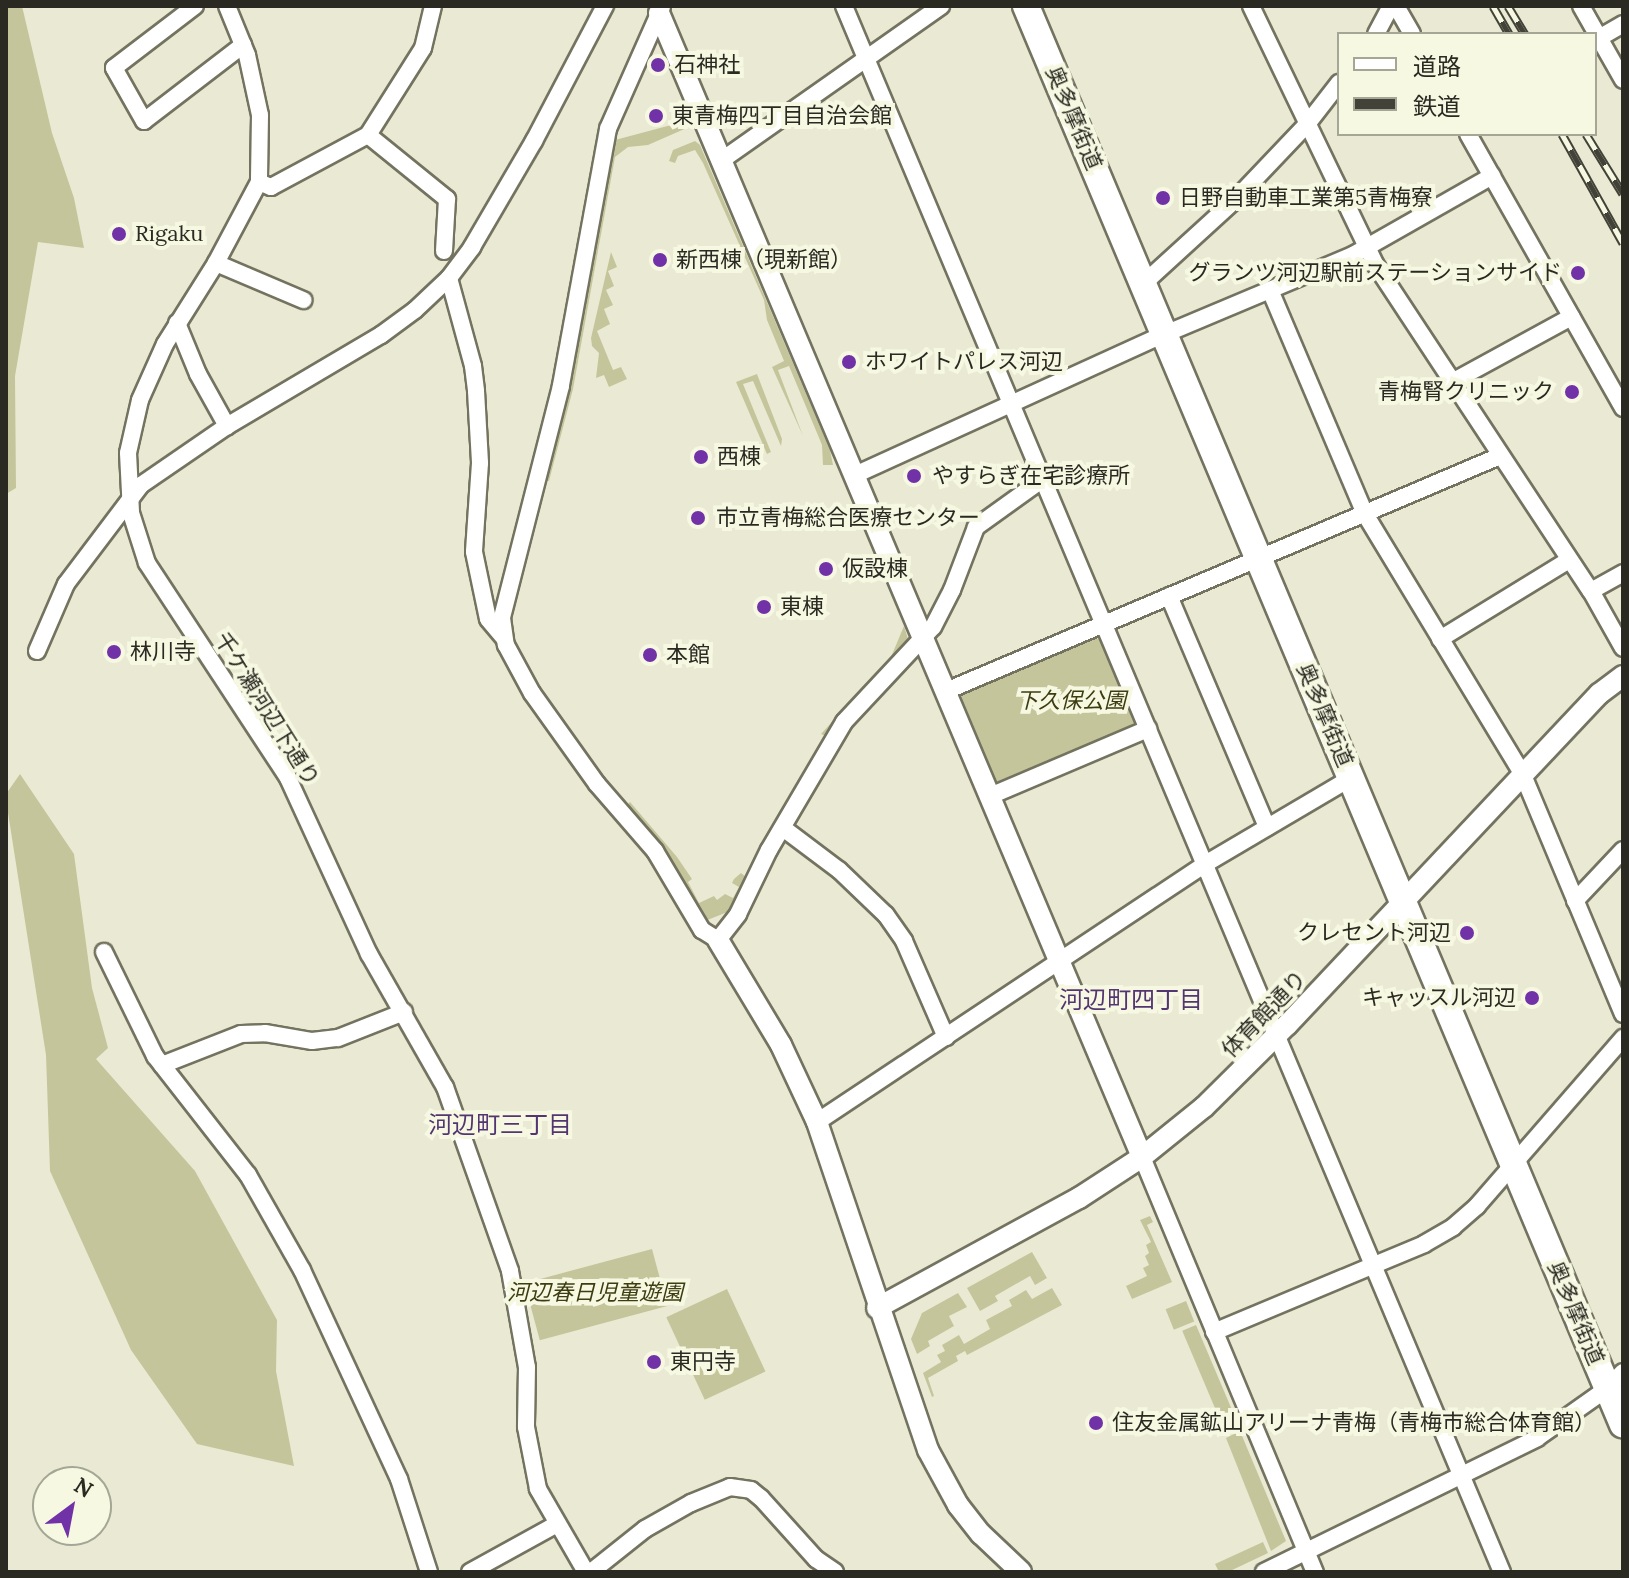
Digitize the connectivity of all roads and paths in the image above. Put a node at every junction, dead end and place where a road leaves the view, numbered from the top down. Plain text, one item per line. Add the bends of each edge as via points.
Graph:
1 (195, 6) edge
2 (227, 6) edge
3 (433, 6) edge
4 (605, 6) edge
5 (844, 6) edge
6 (941, 6) edge
7 (1026, 6) edge
8 (1251, 6) edge
9 (1393, 6) edge
10 (1581, 6) edge
11 (661, 10) edge
12 (1623, 24) edge
13 (1377, 32) edge
14 (1411, 32) edge
15 (1596, 32) edge
16 (1597, 34) edge
17 (1599, 38) junction
18 (243, 45) junction
19 (867, 59) junction
20 (1623, 80) edge
21 (1337, 86) edge
22 (1308, 123) junction
23 (368, 135) junction
24 (1469, 136) edge
25 (722, 160) junction
26 (1492, 176) junction
27 (259, 182) junction
28 (1366, 248) junction
29 (444, 251) dead end
30 (216, 263) junction
31 (449, 278) junction
32 (1143, 284) junction
33 (1270, 290) junction
34 (303, 300) dead end
35 (1571, 317) junction
36 (177, 323) junction
37 (1165, 334) junction
38 (1452, 382) junction
39 (1012, 404) junction
40 (1623, 408) edge
41 (227, 426) junction
42 (1500, 456) junction
43 (855, 475) junction
44 (1043, 479) junction
45 (133, 495) junction
46 (1365, 514) junction
47 (1259, 559) junction
48 (1569, 560) junction
49 (1623, 573) edge
50 (1591, 591) junction
51 (1169, 596) junction
52 (1103, 624) junction
53 (504, 638) junction
54 (924, 638) junction
55 (1440, 639) junction
56 (1623, 648) edge
57 (37, 651) dead end
58 (1623, 676) edge
59 (946, 691) junction
60 (1148, 729) junction
61 (1523, 775) junction
62 (1351, 778) junction
63 (990, 796) junction
64 (1267, 827) junction
65 (783, 828) junction
66 (1623, 850) edge
67 (1205, 864) junction
68 (1575, 901) junction
69 (1403, 902) junction
70 (718, 940) junction
71 (104, 952) dead end
72 (1059, 962) junction
73 (404, 1012) junction
74 (1623, 1014) edge
75 (1277, 1035) junction
76 (946, 1037) junction
77 (1623, 1038) edge
78 (162, 1065) junction
79 (817, 1122) junction
80 (1142, 1157) junction
81 (1514, 1164) junction
82 (1374, 1265) junction
83 (877, 1308) junction
84 (1214, 1332) junction
85 (1615, 1380) edge
86 (1623, 1425) edge
87 (1461, 1475) junction
88 (557, 1524) junction
89 (1307, 1552) junction
90 (429, 1572) edge
91 (470, 1572) edge
92 (589, 1572) edge
93 (835, 1572) edge
94 (1021, 1572) edge
95 (1264, 1572) edge
96 (1315, 1572) edge
97 (1502, 1572) edge

1 - 18 street via 114,68 144,121
2 - 18 street, 千ケ瀬河辺下通り
3 - 23 street via 423,48
4 - 31 street via 534,141
5 - 19 street
6 - 19 street
7 - 32 main road, 奥多摩街道
8 - 22 street
9 - 13 street
9 - 14 street
10 - 15 street
11 - 25 street
11 - 53 street via 608,129 561,386 503,608
12 - 17 street
16 - 17 street
17 - 20 street
18 - 27 street, 千ケ瀬河辺下通り via 260,115
19 - 25 street
19 - 39 street
21 - 22 street
22 - 28 street
22 - 32 street via 1225,210
23 - 27 street via 271,187
23 - 29 street via 447,199
24 - 26 street
25 - 43 street
26 - 28 street
26 - 35 street
27 - 30 street, 千ケ瀬河辺下通り
28 - 33 street
28 - 38 street
30 - 34 street
30 - 36 street, 千ケ瀬河辺下通り
31 - 41 street via 381,335
31 - 53 street via 476,391 480,463 474,552 488,619
32 - 37 main road, 奥多摩街道
33 - 37 street
33 - 46 street
35 - 38 street
35 - 40 street
36 - 41 street
36 - 45 street, 千ケ瀬河辺下通り via 140,400 128,453
37 - 39 street
37 - 47 main road, 奥多摩街道
38 - 42 street
39 - 43 street
39 - 44 street
41 - 45 street
42 - 46 street
42 - 48 street
43 - 54 street
44 - 52 street
44 - 54 street via 976,527 948,601
45 - 57 street via 66,584
45 - 73 street, 千ケ瀬河辺下通り via 131,513 147,563 288,778 369,954
46 - 47 street
46 - 55 street
47 - 51 street
47 - 62 main road, 奥多摩街道
48 - 50 street
48 - 55 street
49 - 50 street
50 - 56 street
51 - 52 street
51 - 64 street
52 - 59 street
52 - 60 street
53 - 70 street via 559,734 655,851 702,930
54 - 59 street
54 - 65 street via 844,722
55 - 61 street
58 - 61 street, 体育館通り
59 - 63 street
60 - 63 street
60 - 67 street
61 - 68 street
61 - 69 street, 体育館通り
62 - 64 street
62 - 69 main road, 奥多摩街道
63 - 72 street
64 - 67 street
65 - 70 street via 738,914
65 - 76 street via 839,870 886,915 910,954
66 - 68 street
67 - 72 street
67 - 75 street
68 - 74 street
69 - 75 street, 体育館通り
69 - 81 main road, 奥多摩街道
70 - 79 street via 781,1045
71 - 78 street
72 - 76 street
72 - 80 street
73 - 78 street via 338,1038 312,1041 241,1034
73 - 88 street, 千ケ瀬河辺下通り via 461,1126 510,1271 527,1367 529,1443 538,1489
75 - 80 street, 体育館通り via 1204,1107
75 - 82 street
76 - 79 street
77 - 81 street
78 - 90 street via 248,1175 302,1270 399,1479
79 - 83 street
80 - 83 street, 体育館通り via 1034,1225
80 - 84 street
81 - 82 street via 1453,1227
81 - 85 main road, 奥多摩街道
82 - 84 street
82 - 87 street
83 - 94 street via 942,1479 981,1534
84 - 89 street
85 - 86 main road, 奥多摩街道
85 - 87 street via 1537,1438
87 - 89 street
87 - 97 street
88 - 91 street
88 - 92 street, 千ケ瀬河辺下通り
89 - 95 street
89 - 96 street
92 - 93 street via 645,1529 730,1487 751,1490

